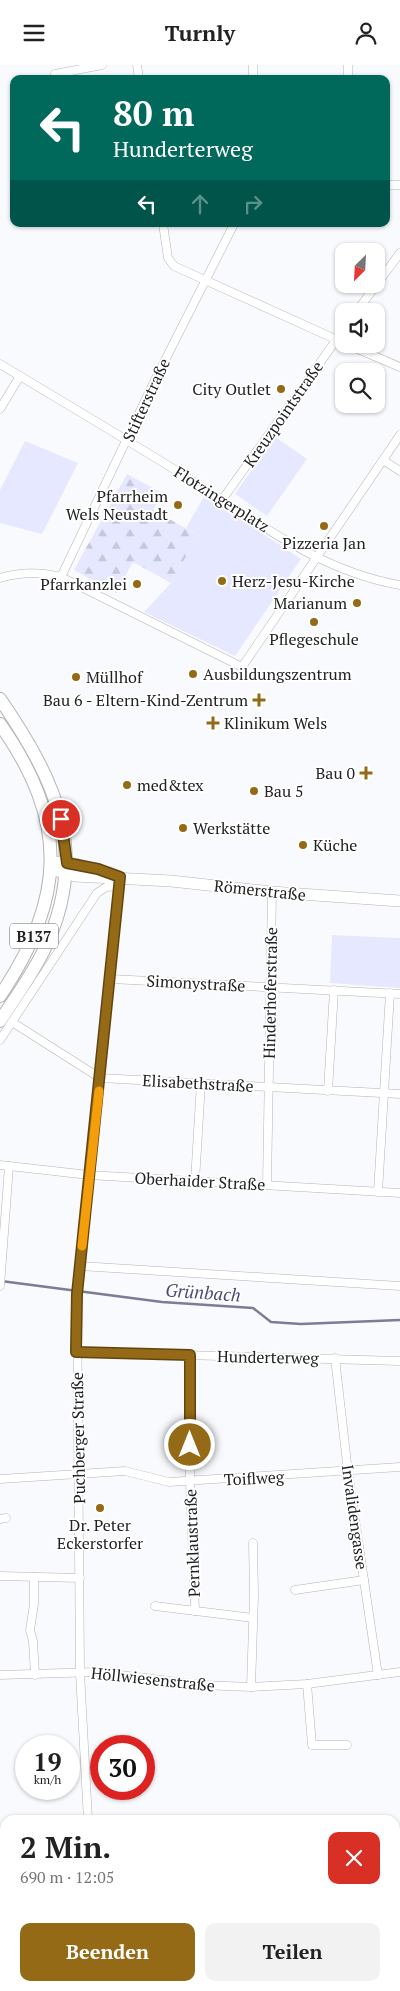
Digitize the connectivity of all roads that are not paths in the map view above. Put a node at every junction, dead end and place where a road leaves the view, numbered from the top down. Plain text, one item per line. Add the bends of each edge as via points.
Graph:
1 (102, 65) edge
2 (55, 75) edge
3 (163, 227) edge
4 (232, 227) edge
5 (400, 253) edge
6 (205, 280) junction
7 (363, 303) edge
8 (335, 339) edge
9 (335, 340) edge
10 (368, 353) edge
11 (0, 364) edge
12 (400, 367) edge
13 (20, 377) junction
14 (0, 409) edge
15 (400, 435) edge
16 (127, 440) junction
17 (383, 460) junction
18 (400, 471) edge
19 (222, 500) junction
20 (316, 558) junction
21 (61, 577) junction
22 (0, 578) edge
23 (400, 585) edge
24 (0, 699) edge
25 (0, 724) edge
26 (51, 865) junction
27 (66, 869) junction
28 (120, 882) junction
29 (272, 892) junction
30 (400, 901) edge
31 (111, 979) junction
32 (271, 987) junction
33 (334, 991) junction
34 (390, 993) junction
35 (400, 994) edge
36 (0, 996) edge
37 (6, 1021) edge
38 (0, 1040) edge
39 (100, 1078) junction
40 (201, 1083) junction
41 (268, 1087) junction
42 (328, 1091) junction
43 (385, 1093) junction
44 (400, 1094) edge
45 (0, 1165) edge
46 (9, 1166) junction
47 (90, 1175) junction
48 (195, 1181) junction
49 (267, 1185) junction
50 (378, 1192) junction
51 (400, 1193) edge
52 (80, 1266) junction
53 (1, 1276) edge
54 (0, 1285) edge
55 (400, 1287) edge
56 (76, 1352) junction
57 (190, 1355) junction
58 (335, 1358) junction
59 (400, 1361) edge
60 (400, 1467) edge
61 (348, 1472) junction
62 (79, 1473) junction
63 (0, 1479) edge
64 (190, 1481) junction
65 (253, 1543) dead end
66 (0, 1576) edge
67 (34, 1577) junction
68 (80, 1578) junction
69 (364, 1580) junction
70 (295, 1590) dead end
71 (155, 1606) dead end
72 (195, 1611) junction
73 (253, 1619) junction
74 (400, 1672) edge
75 (80, 1673) junction
76 (0, 1675) edge
77 (35, 1675) junction
78 (378, 1675) junction
79 (307, 1684) junction
80 (251, 1687) junction
81 (347, 1745) dead end
82 (88, 1815) edge

1 - 2 street
3 - 6 street via 168,258 174,265
4 - 6 street, Stifterstraße
5 - 7 street
6 - 8 street
6 - 16 street, Stifterstraße
9 - 19 street, Kreuzpointstraße
10 - 12 street
11 - 13 street, Flotzingerplatz
13 - 14 street
13 - 16 street, Flotzingerplatz
15 - 17 street
16 - 19 street, Flotzingerplatz
16 - 21 street, Stifterstraße
17 - 18 street
17 - 20 street
19 - 20 street, Flotzingerplatz
20 - 21 street via 242,667
20 - 23 street, Flotzingerplatz via 363,576
21 - 22 street via 32,574
24 - 27 main road, B137 via 28,740 51,786 64,833
25 - 26 main road, B137 via 39,792 50,835
26 - 27 main road, Römerstraße
26 - 36 main road, B137 via 47,898 38,926 30,946
27 - 28 main road, Römerstraße via 98,869
27 - 37 main road, B137 via 61,906 44,951
28 - 29 main road, Römerstraße via 171,881
28 - 31 street, Puchberger Straße
28 - 37 street via 97,893
29 - 30 main road, Römerstraße
29 - 32 street, Hinderhoferstraße
31 - 32 street, Simonystraße
31 - 39 street, Puchberger Straße
32 - 33 street, Simonystraße
32 - 41 street, Hinderhoferstraße
33 - 34 street, Simonystraße
33 - 42 street
34 - 35 street, Simonystraße
34 - 43 street
37 - 38 street
37 - 39 street, Elisabethstraße
39 - 40 street, Elisabethstraße
39 - 47 street, Puchberger Straße
40 - 41 street, Elisabethstraße
40 - 48 street
41 - 42 street, Elisabethstraße
41 - 49 street, Hinderhoferstraße
42 - 43 street, Elisabethstraße
43 - 44 street, Elisabethstraße
43 - 50 street
45 - 46 street, Oberhaider Straße
46 - 47 street, Oberhaider Straße
46 - 53 street
47 - 48 street, Oberhaider Straße
47 - 52 street, Puchberger Straße
48 - 49 street, Oberhaider Straße
49 - 50 street, Oberhaider Straße
50 - 51 street, Oberhaider Straße
52 - 55 street
52 - 56 street, Puchberger Straße
53 - 54 street
56 - 57 street, Hunderterweg
56 - 62 street, Puchberger Straße
57 - 58 street, Hunderterweg
57 - 64 street, Pernklaustraße
58 - 59 street, Hunderterweg
58 - 61 street, Invalidengasse
60 - 61 street, Toiflweg
61 - 64 street, Toiflweg
61 - 69 street, Invalidengasse
62 - 63 street, Toiflweg
62 - 64 street, Toiflweg via 125,1471 169,1482
62 - 68 street, Puchberger Straße
64 - 72 street, Pernklaustraße
65 - 73 street
66 - 67 street
67 - 68 street
67 - 77 street via 30,1630
68 - 75 street, Puchberger Straße
69 - 70 street
69 - 78 street, Invalidengasse
71 - 72 street
72 - 73 street
73 - 80 street
74 - 78 street, Höllwiesenstraße
75 - 77 street, Höllwiesenstraße
75 - 80 street, Höllwiesenstraße
75 - 82 street, Puchberger Straße
76 - 77 street, Höllwiesenstraße
78 - 79 street, Höllwiesenstraße
79 - 80 street, Höllwiesenstraße
79 - 81 street via 312,1745

